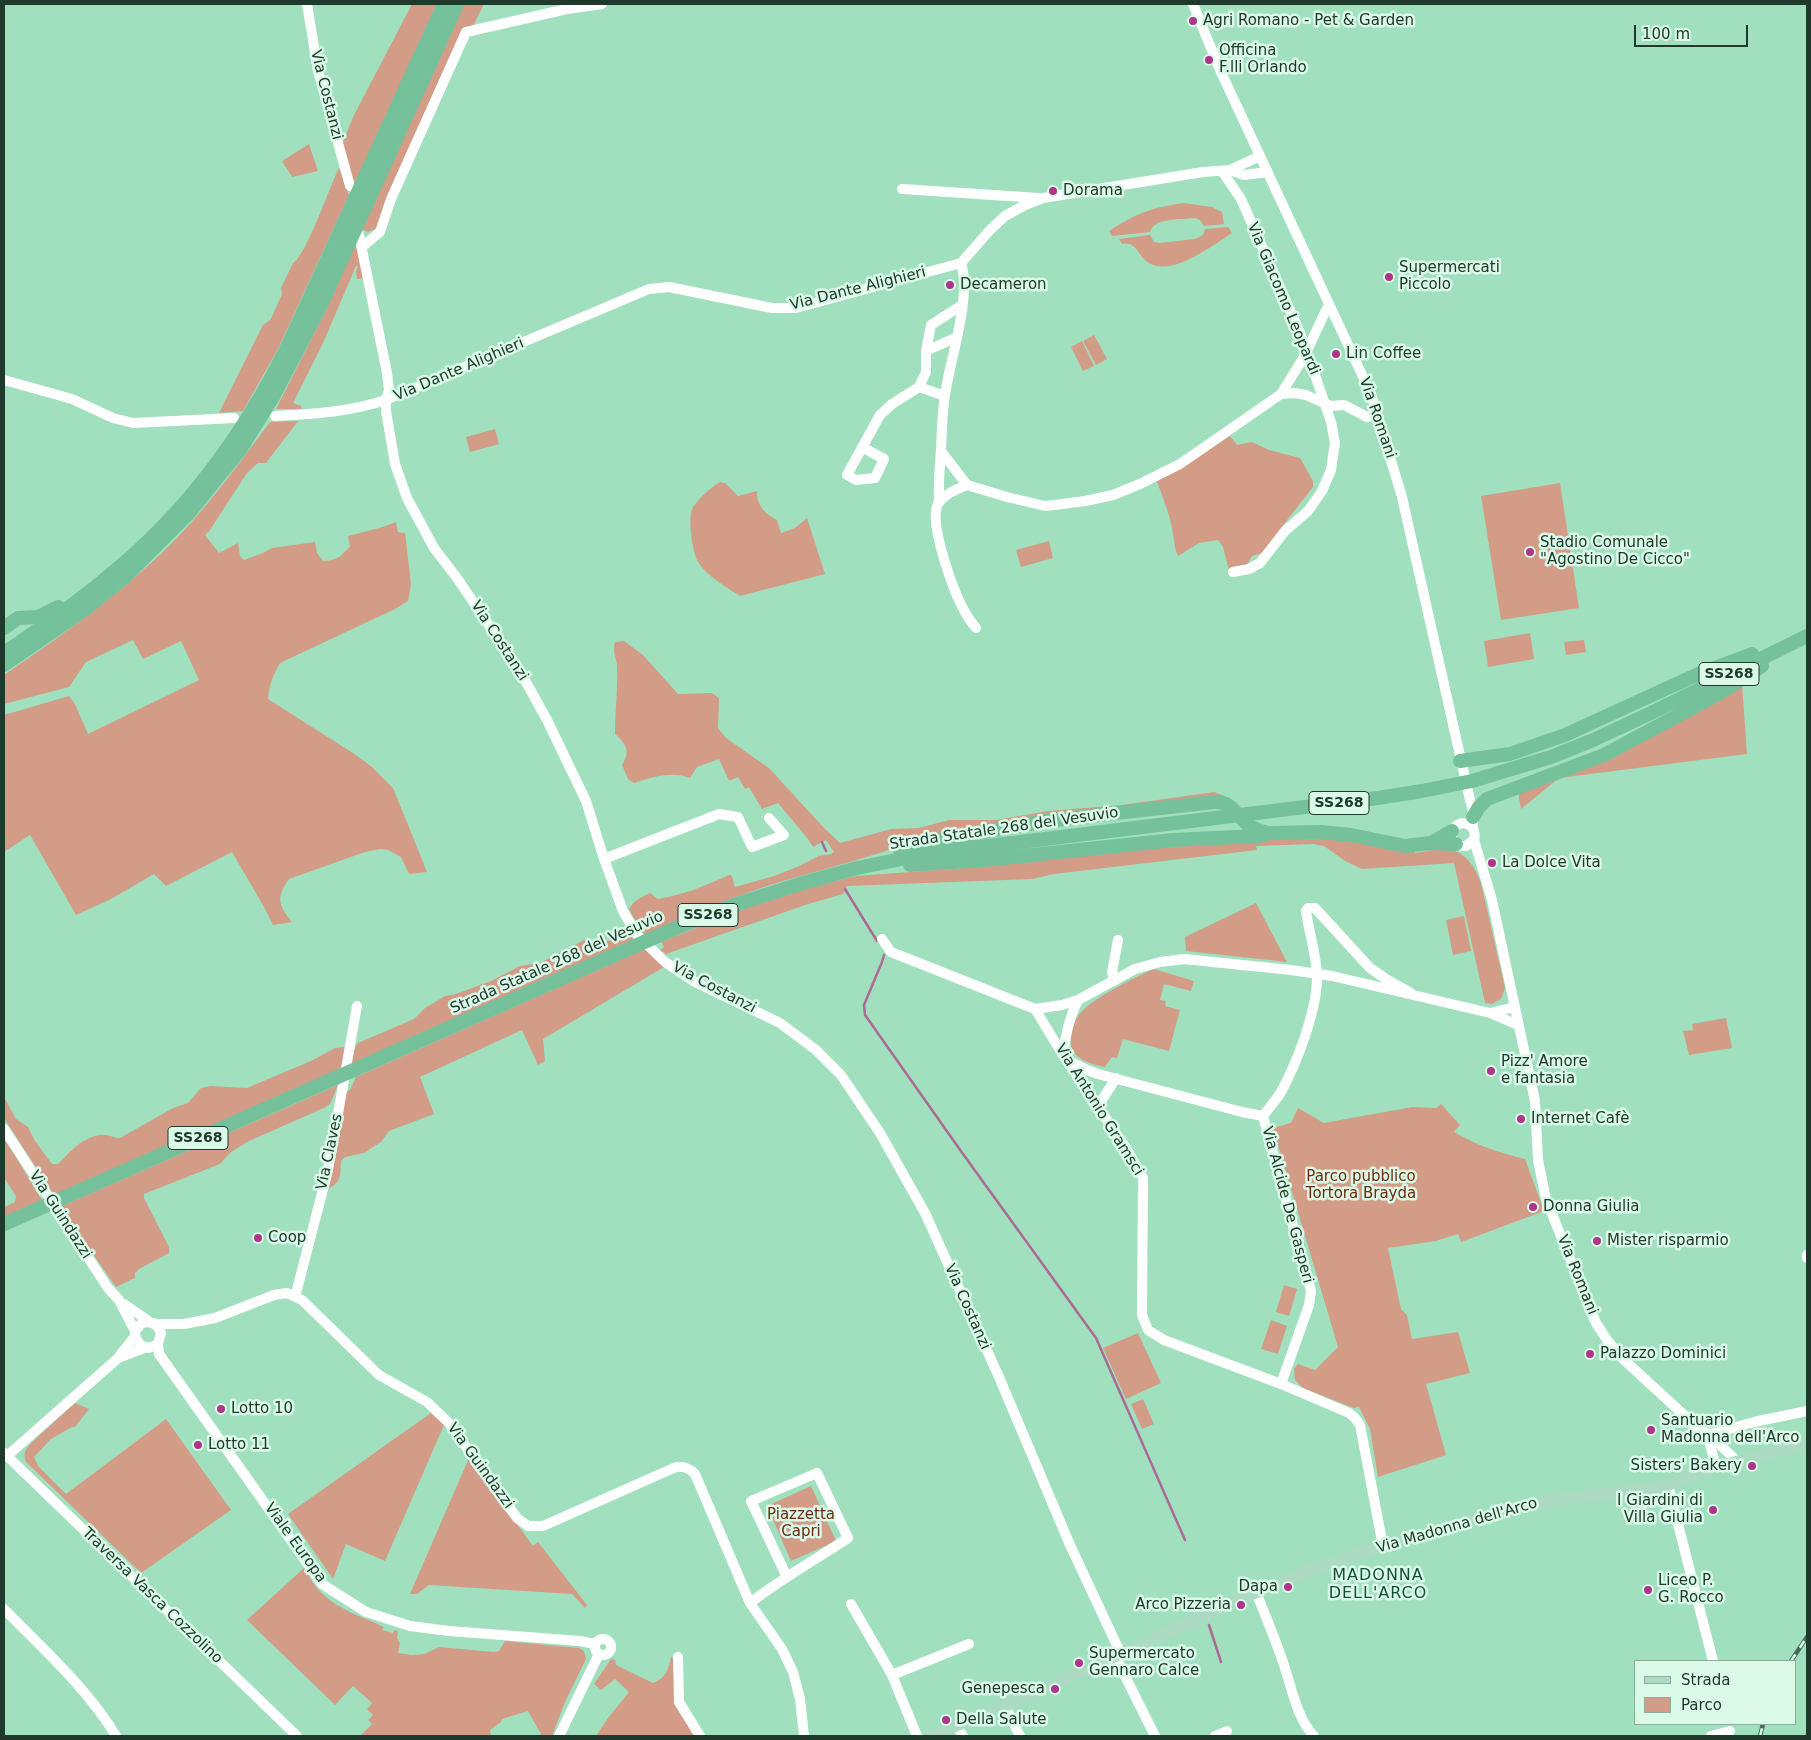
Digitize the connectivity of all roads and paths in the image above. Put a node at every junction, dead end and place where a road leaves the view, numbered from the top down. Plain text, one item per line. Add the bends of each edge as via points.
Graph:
1 (307, 4) edge
2 (444, 4) edge
3 (457, 4) edge
4 (602, 4) edge
5 (1193, 4) edge
6 (1260, 156) junction
7 (1226, 170) junction
8 (1268, 172) junction
9 (1244, 175) junction
10 (354, 189) junction
11 (902, 189) dead end
12 (1043, 198) junction
13 (1241, 199) junction
14 (356, 213) junction
15 (356, 235) junction
16 (362, 247) junction
17 (961, 263) junction
18 (962, 305) junction
19 (1331, 308) junction
20 (957, 337) junction
21 (926, 351) junction
22 (1304, 355) junction
23 (4, 380) edge
24 (919, 387) junction
25 (1281, 394) junction
26 (945, 396) junction
27 (386, 400) junction
28 (1324, 403) junction
29 (1378, 414) junction
30 (275, 416) dead end
31 (234, 418) dead end
32 (862, 448) dead end
33 (941, 451) junction
34 (967, 484) junction
35 (939, 503) junction
36 (125, 562) junction
37 (1233, 572) dead end
38 (4, 628) edge
39 (976, 628) dead end
40 (1807, 636) edge
41 (4, 653) edge
42 (4, 665) edge
43 (1462, 766) junction
44 (1469, 797) junction
45 (769, 818) dead end
46 (1473, 823) junction
47 (1271, 833) junction
48 (1457, 836) junction
49 (1474, 840) junction
50 (604, 859) junction
51 (872, 865) junction
52 (1481, 866) junction
53 (857, 868) junction
54 (882, 938) dead end
55 (1118, 940) dead end
56 (1317, 974) junction
57 (1114, 981) junction
58 (1411, 993) junction
59 (1078, 1000) junction
60 (357, 1006) dead end
61 (1514, 1007) junction
62 (1035, 1009) junction
63 (1490, 1013) junction
64 (1518, 1025) junction
65 (1065, 1057) junction
66 (1116, 1078) junction
67 (1098, 1106) junction
68 (1263, 1116) junction
69 (4, 1129) edge
70 (4, 1224) edge
71 (295, 1297) junction
72 (119, 1300) junction
73 (153, 1323) junction
74 (184, 1324) junction
75 (135, 1334) junction
76 (154, 1346) junction
77 (117, 1359) junction
78 (1281, 1384) junction
79 (1807, 1412) edge
80 (1705, 1435) junction
81 (1807, 1444) edge
82 (6, 1455) edge
83 (1738, 1462) junction
84 (1716, 1467) junction
85 (1668, 1485) junction
86 (1383, 1546) junction
87 (787, 1577) junction
88 (1256, 1592) junction
89 (750, 1603) junction
90 (851, 1604) dead end
91 (4, 1609) edge
92 (969, 1644) dead end
93 (1118, 1655) junction
94 (678, 1657) dead end
95 (1713, 1660) edge
96 (892, 1675) junction
97 (1005, 1706) junction
98 (1730, 1730) edge
99 (960, 1731) edge
100 (1227, 1731) dead end
101 (116, 1736) edge
102 (297, 1736) edge
103 (559, 1736) edge
104 (700, 1736) edge
105 (804, 1736) edge
106 (917, 1736) edge
107 (930, 1736) edge
108 (1020, 1736) edge
109 (1155, 1736) edge
110 (1215, 1736) edge
111 (1314, 1736) edge
112 (1711, 1736) edge

1 - 10 street, Via Costanzi via 318,71
2 - 10 highway
3 - 14 highway
4 - 16 street via 465,34 391,198 380,232
5 - 6 street, Via Romani
6 - 7 street
6 - 8 street, Via Romani
7 - 9 street
7 - 12 street
7 - 13 street, Via Giacomo Leopardi
8 - 9 street
8 - 19 street, Via Romani
9 - 13 street
10 - 14 highway
11 - 12 street
12 - 17 street via 1006,216
13 - 22 street, Via Giacomo Leopardi via 1298,326
14 - 15 highway
14 - 36 highway via 281,359 237,434 184,502
15 - 16 street, Via Costanzi
15 - 42 highway via 273,397 240,450 205,495 126,576 84,610
16 - 27 street, Via Costanzi via 387,373 389,390
17 - 18 street via 965,282
17 - 27 street, Via Dante Alighieri via 796,308 772,308 668,287 649,289
18 - 20 street
18 - 21 street via 931,325
19 - 22 street via 1326,310
19 - 29 street, Via Romani
20 - 21 street
20 - 26 street
21 - 24 street via 926,372
22 - 25 street
22 - 28 street, Via Giacomo Leopardi via 1313,369
23 - 31 street via 72,399 133,423
24 - 26 street
24 - 32 street via 880,415
25 - 28 street via 1300,394
25 - 34 street via 1180,464 1113,494 1045,506 978,490
26 - 33 street
27 - 30 street, Via Dante Alighieri via 352,410
27 - 50 street, Via Costanzi via 395,464 407,498 434,548 520,671 547,720 586,801
28 - 29 street via 1350,407 1367,416
28 - 37 street, Via Giacomo Leopardi via 1335,443 1331,470 1322,491 1260,563
29 - 43 street, Via Romani via 1402,496
33 - 34 street
33 - 35 street
34 - 35 street
35 - 39 street via 935,517 944,556 964,612
36 - 38 highway via 104,572 54,610 38,617 18,618
36 - 41 highway via 80,600
40 - 43 highway, SS268 via 1774,644 1708,670 1565,735
40 - 46 highway, SS268 via 1780,657 1718,694 1604,754 1487,799 1479,806
40 - 51 highway, Strada Statale 268 del Vesuvio / SS268 via 1591,741 1472,781 1378,798 966,848
43 - 44 street, Via Romani
44 - 46 street, Via Romani
44 - 48 street
45 - 50 street via 784,835 752,847 738,818 719,814
46 - 48 street via 1467,824
46 - 49 street, Via Romani
47 - 48 highway via 1336,833 1405,846
47 - 51 highway via 979,860
47 - 53 highway via 1247,826 1230,806 1214,802 1046,821 961,835 916,846
48 - 49 street via 1469,845
48 - 52 street, Via Romani
49 - 52 street, Via Romani
50 - 93 street, Via Costanzi via 623,911 637,935 665,962 695,982 780,1023 816,1050 841,1075 880,1133 925,1213
51 - 53 highway, Strada Statale 268 del Vesuvio / SS268
52 - 61 street, Via Romani via 1490,891
53 - 70 highway, Strada Statale 268 del Vesuvio / SS268 via 757,897 652,938
54 - 62 street via 891,952
55 - 57 street via 1112,972
56 - 57 street via 1184,959 1135,969
56 - 58 street
56 - 58 street, Via Alcide De Gasperi via 1306,911 1310,906 1370,968
56 - 68 street, Via Alcide De Gasperi via 1307,1033 1281,1092
57 - 59 street
58 - 63 street
59 - 62 street
59 - 65 street via 1066,1031
60 - 71 street, Via Claves via 328,1170
61 - 63 street
61 - 64 street, Via Romani
62 - 65 street, Via Antonio Gramsci
63 - 64 street
64 - 80 street, Via Romani via 1535,1102 1543,1188 1596,1323 1623,1359
65 - 66 street via 1087,1070
65 - 67 street, Via Antonio Gramsci
66 - 67 street
66 - 68 street
67 - 78 street, Via Antonio Gramsci via 1143,1178 1142,1315 1148,1330 1164,1340
68 - 78 street, Via Alcide De Gasperi via 1311,1291
69 - 72 street, Via Guindazzi
71 - 74 street via 287,1293 274,1295 215,1318
71 - 89 street, Via Guindazzi via 302,1300 379,1375 427,1402 450,1423 517,1518 528,1526 543,1526 676,1467 691,1470
72 - 73 street, Via Guindazzi
72 - 75 street, Via Guindazzi
73 - 74 street
73 - 75 street via 141,1324
73 - 76 street via 160,1330
74 - 76 street
75 - 76 street via 136,1341
75 - 77 street
76 - 77 street
76 - 103 street, Viale Europa via 322,1584 366,1612 410,1626 580,1641 597,1649
77 - 82 street
78 - 86 street, Via Antonio Gramsci via 1349,1413 1360,1425
79 - 80 street
80 - 83 street, Via Romani
80 - 84 street
81 - 83 main road, Via Madonna dell'Arco
82 - 102 street, Traversa Vasca Cozzolino
83 - 84 main road, Via Madonna dell'Arco
84 - 85 main road, Via Madonna dell'Arco
85 - 86 main road, Via Madonna dell'Arco via 1551,1500
85 - 95 street
86 - 88 main road, Via Madonna dell'Arco
87 - 87 street via 848,1538 817,1473 751,1501
87 - 89 street
88 - 93 main road, Via Madonna dell'Arco
88 - 111 street via 1298,1711
89 - 105 street, Via Guindazzi via 782,1649 793,1672
90 - 96 street
91 - 101 street via 63,1670
92 - 96 street
93 - 97 main road, Via Madonna dell'Arco
93 - 109 street, Via Costanzi
94 - 104 street via 679,1702
96 - 106 street
97 - 99 main road, Via Madonna dell'Arco
97 - 108 street
98 - 112 street
99 - 107 main road, Via Madonna dell'Arco
100 - 110 street

